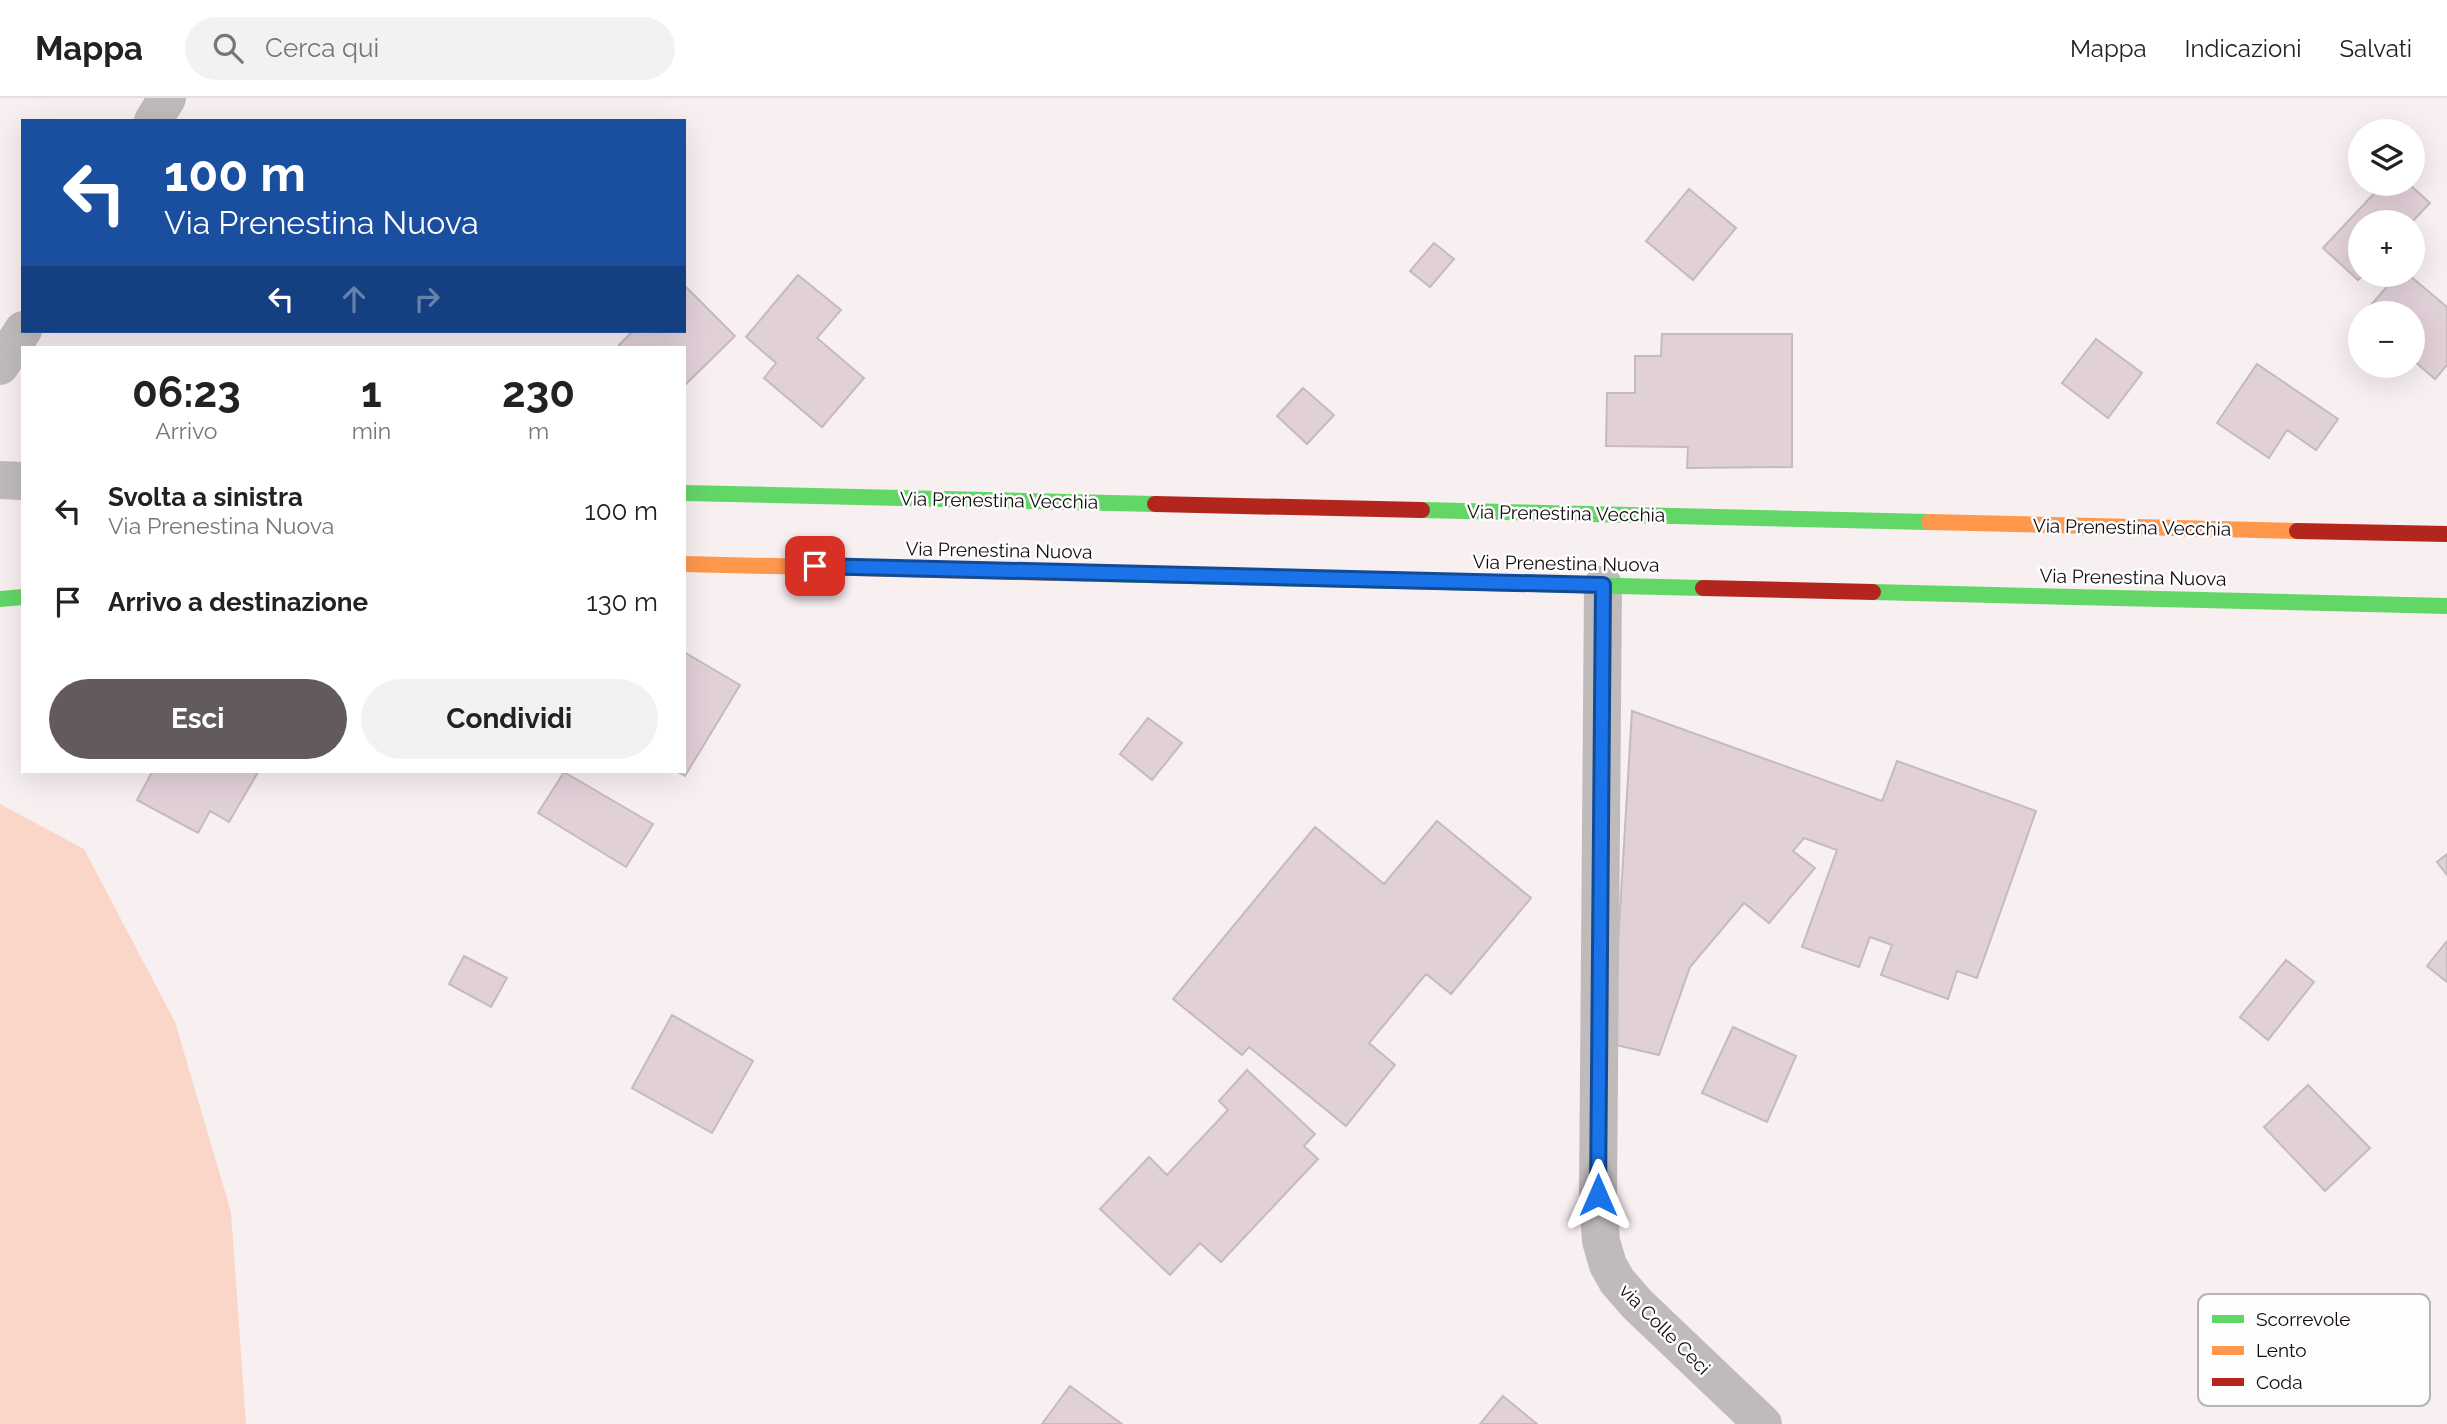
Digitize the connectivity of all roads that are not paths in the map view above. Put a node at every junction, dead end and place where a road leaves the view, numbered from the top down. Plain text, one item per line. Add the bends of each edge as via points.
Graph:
1 (167, 98) edge
2 (154, 119) edge
3 (21, 333) edge
4 (0, 366) edge
5 (0, 480) edge
6 (21, 481) edge
7 (686, 493) edge
8 (2447, 534) edge
9 (686, 564) edge
10 (1603, 585) junction
11 (21, 597) edge
12 (0, 599) edge
13 (2447, 606) edge
14 (1763, 1424) edge

1 - 2 street
3 - 4 street
5 - 6 street
7 - 8 main road, Via Prenestina Vecchia
9 - 10 main road, Via Prenestina Nuova
10 - 13 main road, Via Prenestina Nuova
10 - 14 street, via Colle Ceci via 1601,1241 1613,1273 1631,1298
11 - 12 main road

